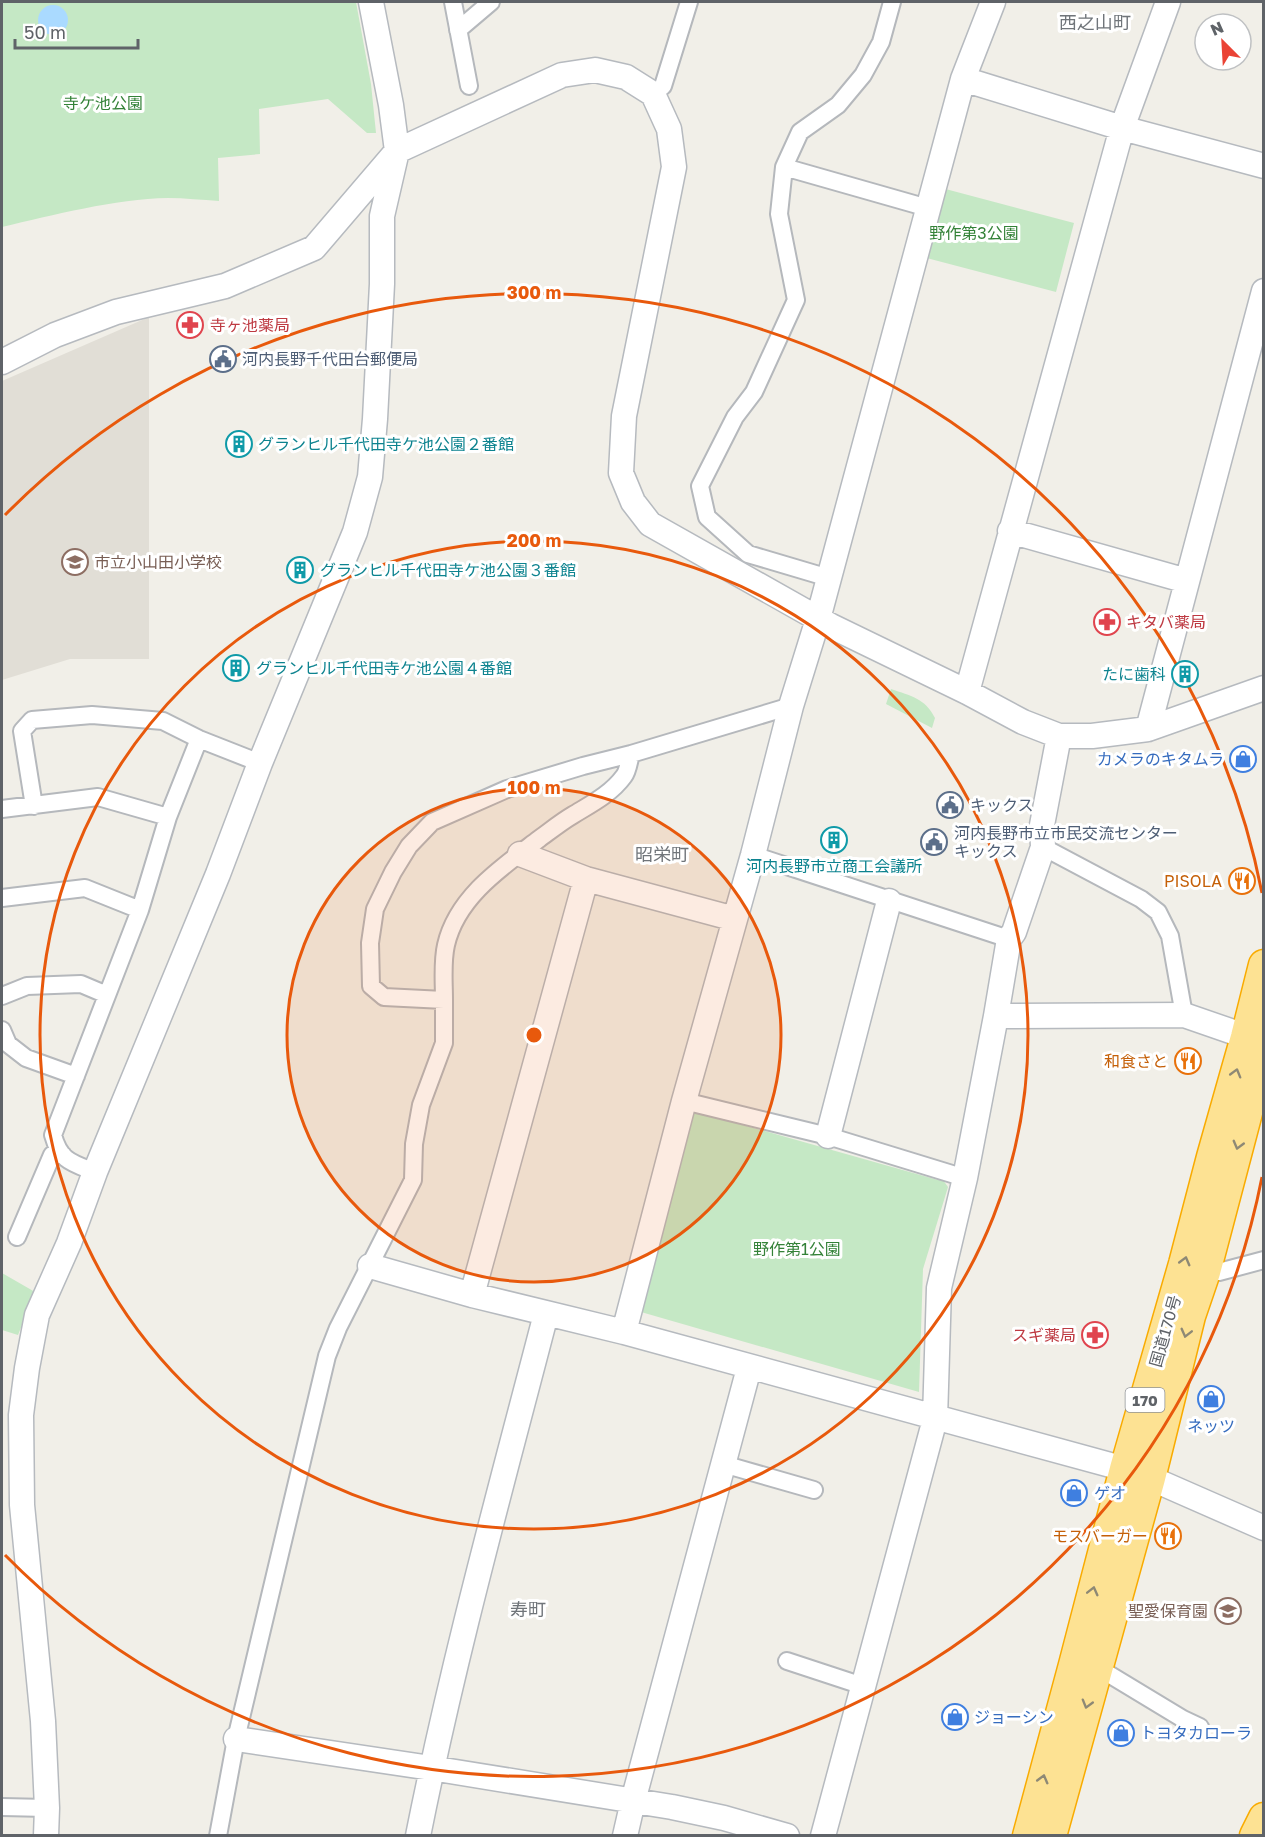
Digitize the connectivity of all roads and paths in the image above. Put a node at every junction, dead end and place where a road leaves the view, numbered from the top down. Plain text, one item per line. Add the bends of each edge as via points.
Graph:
1 (371, 2) edge
2 (453, 2) edge
3 (491, 2) edge
4 (689, 2) edge
5 (892, 2) edge
6 (993, 2) edge
7 (1168, 2) edge
8 (458, 30) junction
9 (963, 79) junction
10 (469, 86) dead end
11 (653, 94) junction
12 (1122, 128) junction
13 (397, 152) junction
14 (1263, 166) edge
15 (784, 167) junction
16 (928, 208) junction
17 (1263, 291) edge
18 (2, 362) edge
19 (1010, 531) junction
20 (829, 578) junction
21 (1187, 580) junction
22 (819, 619) junction
23 (1263, 688) edge
24 (966, 692) junction
25 (791, 706) junction
26 (1149, 729) junction
27 (1059, 736) junction
28 (199, 739) junction
29 (631, 754) junction
30 (260, 763) junction
31 (34, 806) junction
32 (2, 809) edge
33 (168, 817) junction
34 (1043, 847) junction
35 (520, 854) junction
36 (753, 855) junction
37 (586, 879) junction
38 (2, 898) edge
39 (889, 901) junction
40 (140, 910) junction
41 (735, 919) junction
42 (1008, 939) junction
43 (1263, 965) edge
44 (2, 996) edge
45 (107, 996) junction
46 (444, 1000) junction
47 (1184, 1015) junction
48 (996, 1016) junction
49 (2, 1030) edge
50 (1258, 1042) edge
51 (76, 1076) junction
52 (684, 1101) junction
53 (828, 1136) junction
54 (63, 1155) junction
55 (95, 1172) junction
56 (965, 1178) junction
57 (18, 1236) dead end
58 (1263, 1260) edge
59 (370, 1266) junction
60 (1205, 1272) junction
61 (472, 1295) junction
62 (546, 1314) junction
63 (624, 1332) junction
64 (749, 1368) junction
65 (935, 1419) junction
66 (723, 1464) junction
67 (1138, 1474) junction
68 (814, 1490) dead end
69 (1263, 1528) edge
70 (787, 1661) dead end
71 (1097, 1667) junction
72 (863, 1686) junction
73 (1200, 1727) dead end
74 (236, 1739) junction
75 (431, 1768) junction
76 (633, 1802) junction
77 (2, 1806) edge
78 (47, 1808) junction
79 (1263, 1818) edge
80 (1050, 1833) edge
81 (46, 1836) edge
82 (218, 1836) edge
83 (418, 1836) edge
84 (625, 1836) edge
85 (787, 1836) edge
86 (823, 1836) edge
87 (1255, 1836) edge

1 - 13 street
2 - 8 street
3 - 8 street
4 - 11 street via 663,86
5 - 15 street via 881,42 863,75 838,105 800,132
6 - 9 street
7 - 12 street
8 - 10 street
9 - 12 street
9 - 16 street
11 - 13 street via 626,78 596,70 562,75
11 - 22 street via 669,129 674,167 624,416 621,473 633,502 650,524
12 - 14 street
12 - 19 street
13 - 18 street via 314,248 225,286 116,312 55,335
13 - 30 street via 382,216 382,284 370,477 355,532
15 - 16 street
15 - 20 street via 779,214 796,300 754,392 735,417 700,486 707,517 748,554
16 - 20 street
17 - 21 street
19 - 21 street
19 - 24 street
20 - 22 street
21 - 26 street
22 - 24 street
22 - 25 street
23 - 26 street
24 - 27 street
25 - 29 street
25 - 36 street
26 - 27 street
27 - 34 street via 1042,825
28 - 30 street
28 - 31 street via 163,721 92,715 32,720 22,731
28 - 33 street
29 - 35 street via 625,775 598,801
29 - 46 street via 507,789 432,822 409,846 375,909 370,943 371,986 384,997
30 - 55 street
31 - 32 street
31 - 33 street via 98,797
33 - 40 street
34 - 42 street via 1014,932
34 - 47 street via 1158,912 1170,936
35 - 37 street
35 - 46 street via 470,897 456,920 446,944
36 - 39 street
36 - 41 street
37 - 41 street
37 - 61 street
38 - 40 street via 85,888
39 - 42 street
39 - 53 street
40 - 45 street
41 - 52 street
42 - 48 street
43 - 50 highway, 国道170号 / 170
44 - 45 street via 27,986 81,984
45 - 51 street
46 - 59 street via 444,1043 421,1106 413,1180
47 - 48 street
47 - 50 street
48 - 56 street
49 - 51 street via 8,1044 26,1058
50 -> 60 highway, 国道170号 / 170
67 -> 50 highway, 国道170号 / 170 via 1212,1157
51 - 54 street via 53,1135
52 - 53 street
52 - 63 street
53 - 56 street
54 - 55 street
54 - 57 street via 52,1155
55 - 78 street via 37,1315 21,1415 22,1505 43,1721
56 - 65 street via 939,1288
58 - 60 street
59 - 61 street
59 - 74 street via 327,1356
60 -> 67 highway, 国道170号 / 170
61 - 62 street
62 - 63 street
62 - 75 street
63 - 64 street
64 - 65 street
64 - 66 street
65 - 67 street
65 - 72 street
66 - 68 street
66 - 76 street
67 - 69 street
67 - 71 highway, 国道170号 / 170
80 -> 67 highway, 国道170号 / 170 via 1074,1665
70 - 72 street
71 - 73 street
71 -> 80 highway, 国道170号 / 170
72 - 86 street
74 - 75 street
74 - 82 street
75 - 76 street
75 - 83 street
76 - 84 street
76 - 85 street via 724,1818
77 - 78 street
78 - 81 street
79 - 87 highway

